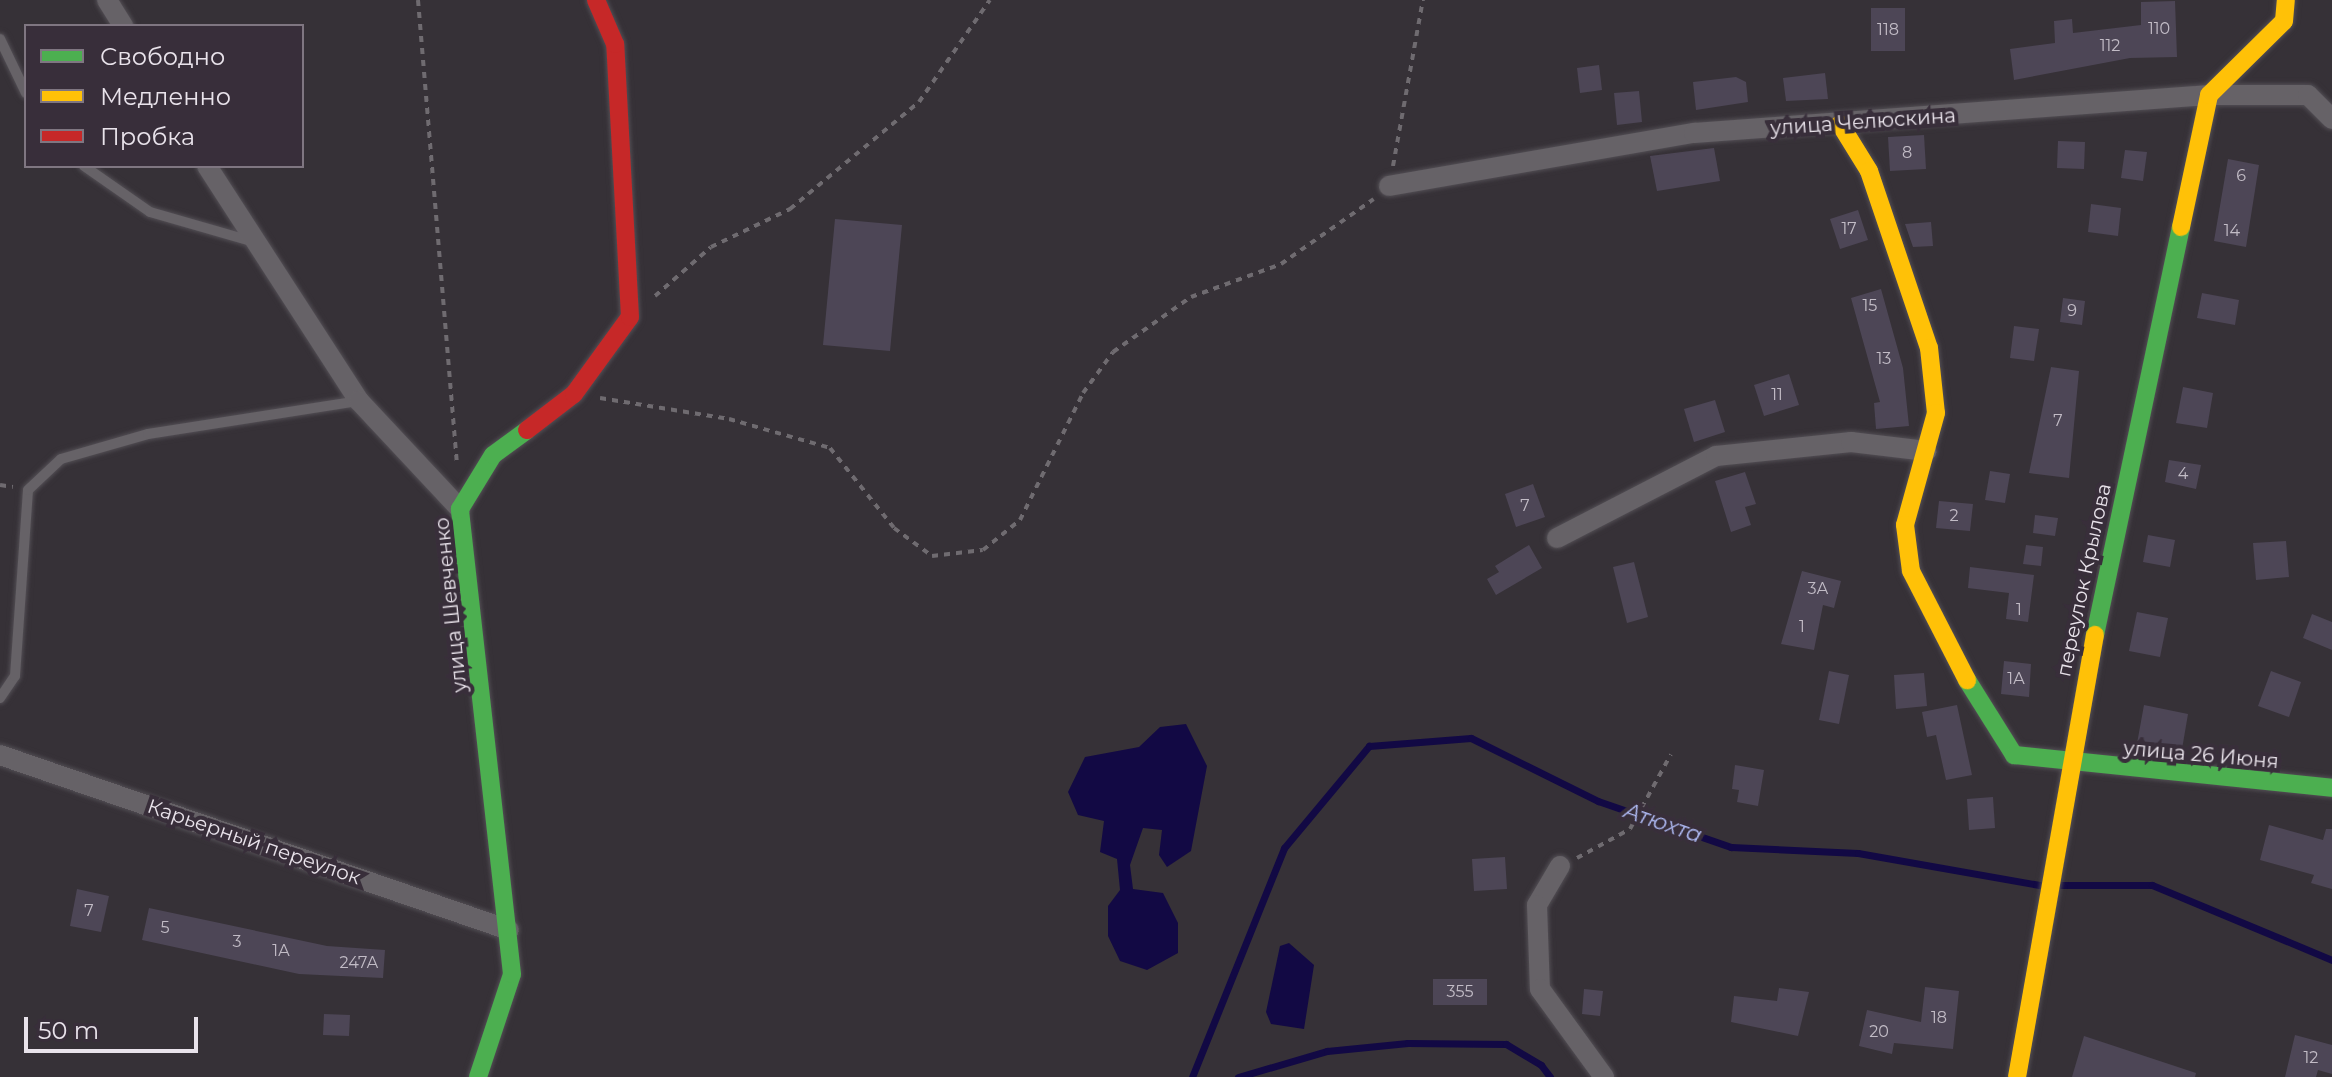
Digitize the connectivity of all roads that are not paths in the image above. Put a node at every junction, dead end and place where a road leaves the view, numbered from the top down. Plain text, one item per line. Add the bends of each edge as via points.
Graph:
1 (107, 0) edge
2 (596, 0) edge
3 (2286, 0) edge
4 (122, 24) edge
5 (0, 39) edge
6 (24, 89) edge
7 (2209, 95) junction
8 (2332, 119) edge
9 (1840, 124) junction
10 (87, 168) edge
11 (208, 168) edge
12 (1389, 186) road end
13 (252, 241) junction
14 (359, 401) junction
15 (1926, 451) junction
16 (460, 509) junction
17 (1557, 538) dead end
18 (0, 698) edge
19 (0, 755) edge
20 (2067, 765) junction
21 (2332, 788) edge
22 (1560, 866) road end
23 (509, 930) junction
24 (478, 1077) edge
25 (1604, 1077) edge
26 (2017, 1077) edge

1 - 4 street
2 - 16 street, улица Шевченко via 615,44 630,317 574,394 493,455
3 - 7 street via 2284,21
5 - 6 lane
7 - 8 street, улица Челюскина via 2308,95
7 - 9 street, улица Челюскина
7 - 20 street, переулок Крылова
9 - 12 street, улица Челюскина via 1694,133
9 - 15 street, улица 26 Июня via 1869,171 1929,348 1936,413
10 - 13 lane via 150,212
11 - 13 street
13 - 14 street
14 - 16 street
14 - 18 lane via 148,434 61,459 28,490 15,676
15 - 17 street via 1851,442 1716,456
15 - 20 street, улица 26 Июня via 1905,525 1911,571 1983,712 2014,755
16 - 23 street, улица Шевченко
19 - 23 street, Карьерный переулок
20 - 21 street, улица 26 Июня
20 - 26 street, переулок Крылова via 2058,860
22 - 25 street via 1537,905 1540,989
23 - 24 street, улица Шевченко via 512,974

